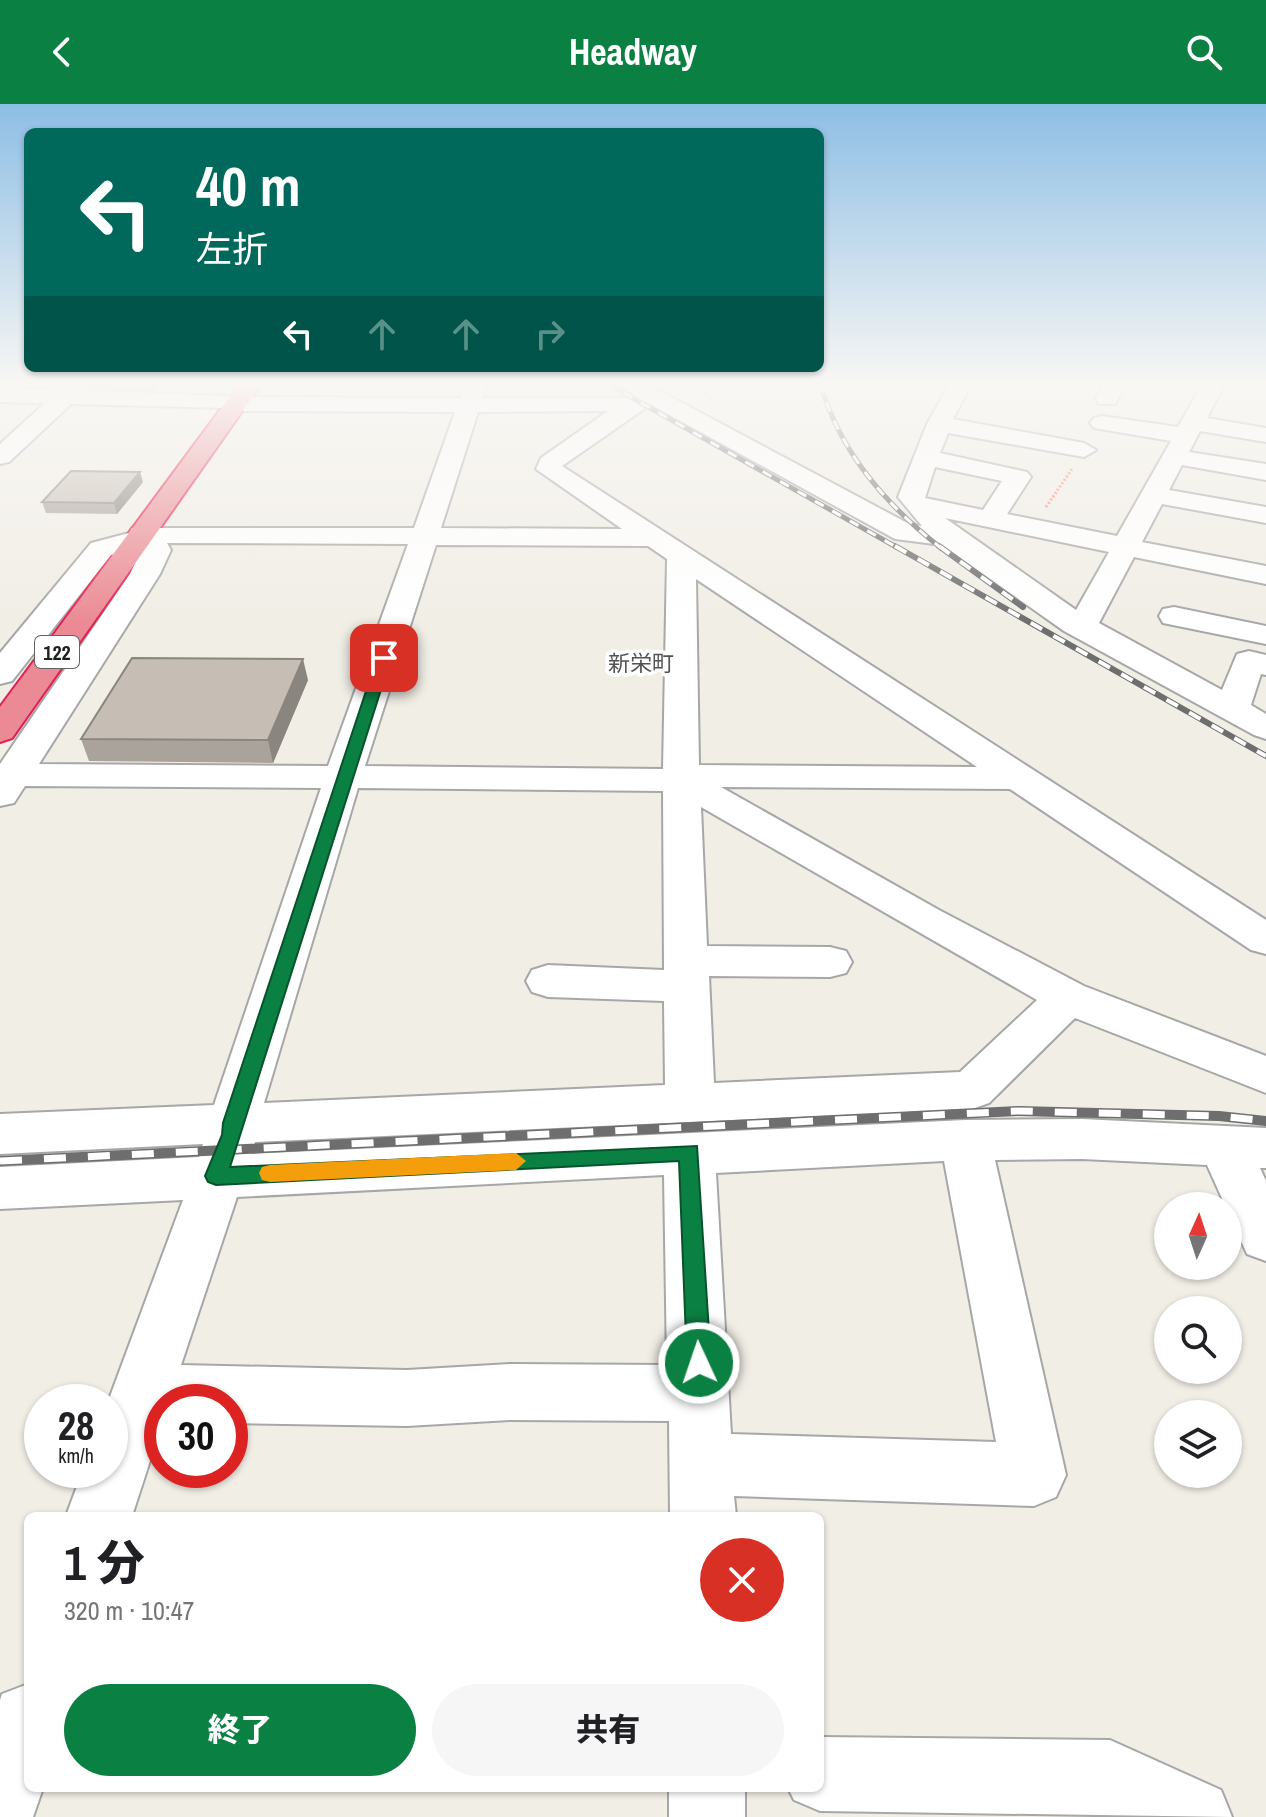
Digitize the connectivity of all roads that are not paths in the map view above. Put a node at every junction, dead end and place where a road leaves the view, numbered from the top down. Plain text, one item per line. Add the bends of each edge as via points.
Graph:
1 (193, 463) edge
2 (450, 463) edge
3 (553, 463) edge
4 (775, 463) edge
5 (798, 463) edge
6 (925, 463) edge
7 (951, 463) edge
8 (1173, 463) edge
9 (1244, 463) edge
10 (1266, 472) edge
11 (820, 487) junction
12 (1155, 495) junction
13 (914, 504) junction
14 (1266, 515) edge
15 (990, 519) junction
16 (140, 536) junction
17 (949, 537) junction
18 (424, 538) junction
19 (667, 547) junction
20 (1126, 547) junction
21 (1266, 575) edge
22 (1174, 616) dead end
23 (1075, 624) junction
24 (1266, 635) edge
25 (1266, 665) edge
26 (0, 674) edge
27 (1232, 710) junction
28 (1266, 728) edge
29 (0, 731) edge
30 (343, 777) junction
31 (1015, 778) junction
32 (681, 780) junction
33 (5, 783) edge
34 (1266, 940) edge
35 (830, 962) dead end
36 (686, 974) junction
37 (548, 981) dead end
38 (1068, 997) junction
39 (1266, 1075) edge
40 (233, 1123) junction
41 (690, 1126) junction
42 (0, 1134) edge
43 (965, 1140) junction
44 (1244, 1146) edge
45 (216, 1176) junction
46 (0, 1188) edge
47 (1266, 1238) edge
48 (142, 1393) junction
49 (700, 1393) junction
50 (703, 1490) edge
51 (100, 1512) edge
52 (824, 1774) edge
53 (707, 1792) edge
54 (707, 1817) edge
55 (1194, 1817) edge

1 - 16 highway, 122
2 - 18 street
3 - 19 street via 548,467
4 - 11 street
5 - 11 street
6 - 13 street via 911,497
7 - 15 street via 1018,477
8 - 12 street
9 - 10 street
11 - 17 street via 905,533
12 - 14 street
12 - 20 street
13 - 15 street
13 - 17 street
15 - 20 street
16 - 18 street
16 - 26 street via 101,549
16 - 29 highway, 122
16 - 33 street via 157,550 145,574
17 - 23 street
18 - 19 street
18 - 30 street
19 - 31 street
19 - 32 street
20 - 21 street
20 - 23 street via 1088,616
22 - 24 street
23 - 27 street
25 - 27 street via 1249,661
27 - 28 street
30 - 32 street
30 - 33 street
30 - 40 street
31 - 32 street
31 - 34 street
32 - 36 street
32 - 38 street
35 - 36 street
36 - 37 street
36 - 41 street
38 - 39 street
38 - 41 street via 972,1090
40 - 41 street
40 - 42 street
40 - 45 street
41 - 43 street
41 - 45 street
41 - 49 street
43 - 44 street
43 - 50 street via 1034,1475
44 - 47 street
45 - 46 street
45 - 48 street
48 - 49 street via 407,1398 510,1392
48 - 51 street
49 - 50 street
52 - 55 street via 1110,1778
53 - 54 street

